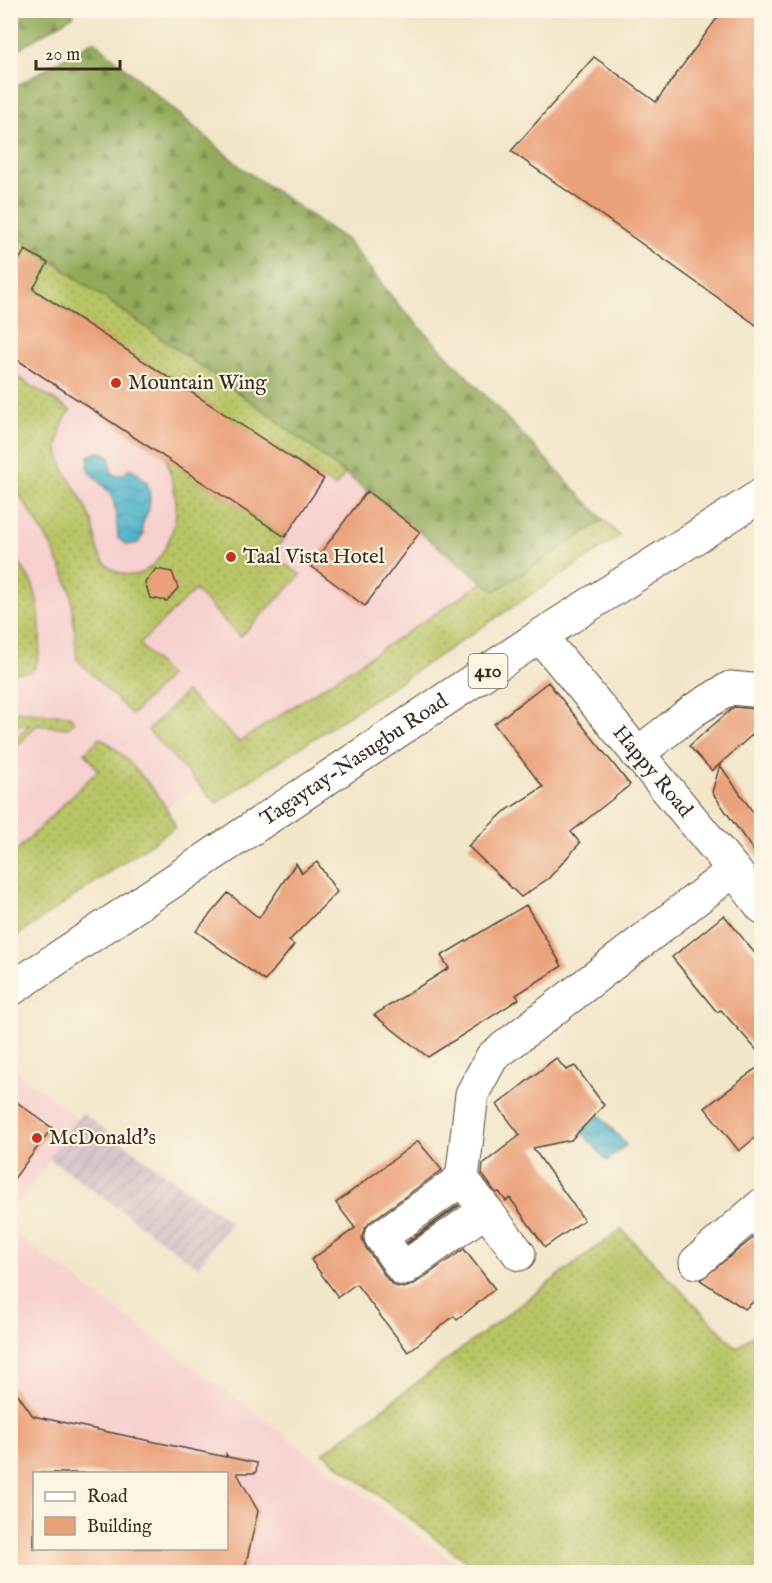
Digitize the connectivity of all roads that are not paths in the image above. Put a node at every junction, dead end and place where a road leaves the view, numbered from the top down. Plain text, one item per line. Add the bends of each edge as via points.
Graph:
1 (762, 495) edge
2 (540, 636) junction
3 (762, 691) edge
4 (637, 754) junction
5 (734, 870) junction
6 (762, 907) edge
7 (10, 990) edge
8 (462, 1179) junction
9 (762, 1206) edge
10 (486, 1210) junction
11 (519, 1254) dead end
12 (696, 1262) dead end

1 - 2 street, Tagaytay-Nasugbu Road / 410
2 - 4 street, Happy Road
2 - 7 street, Tagaytay-Nasugbu Road / 410
3 - 4 street via 730,688
4 - 5 street, Happy Road
5 - 6 street, Happy Road
5 - 8 street via 492,1057 472,1094
8 - 10 street
8 - 10 street via 381,1237 403,1269
9 - 12 street
10 - 11 street

